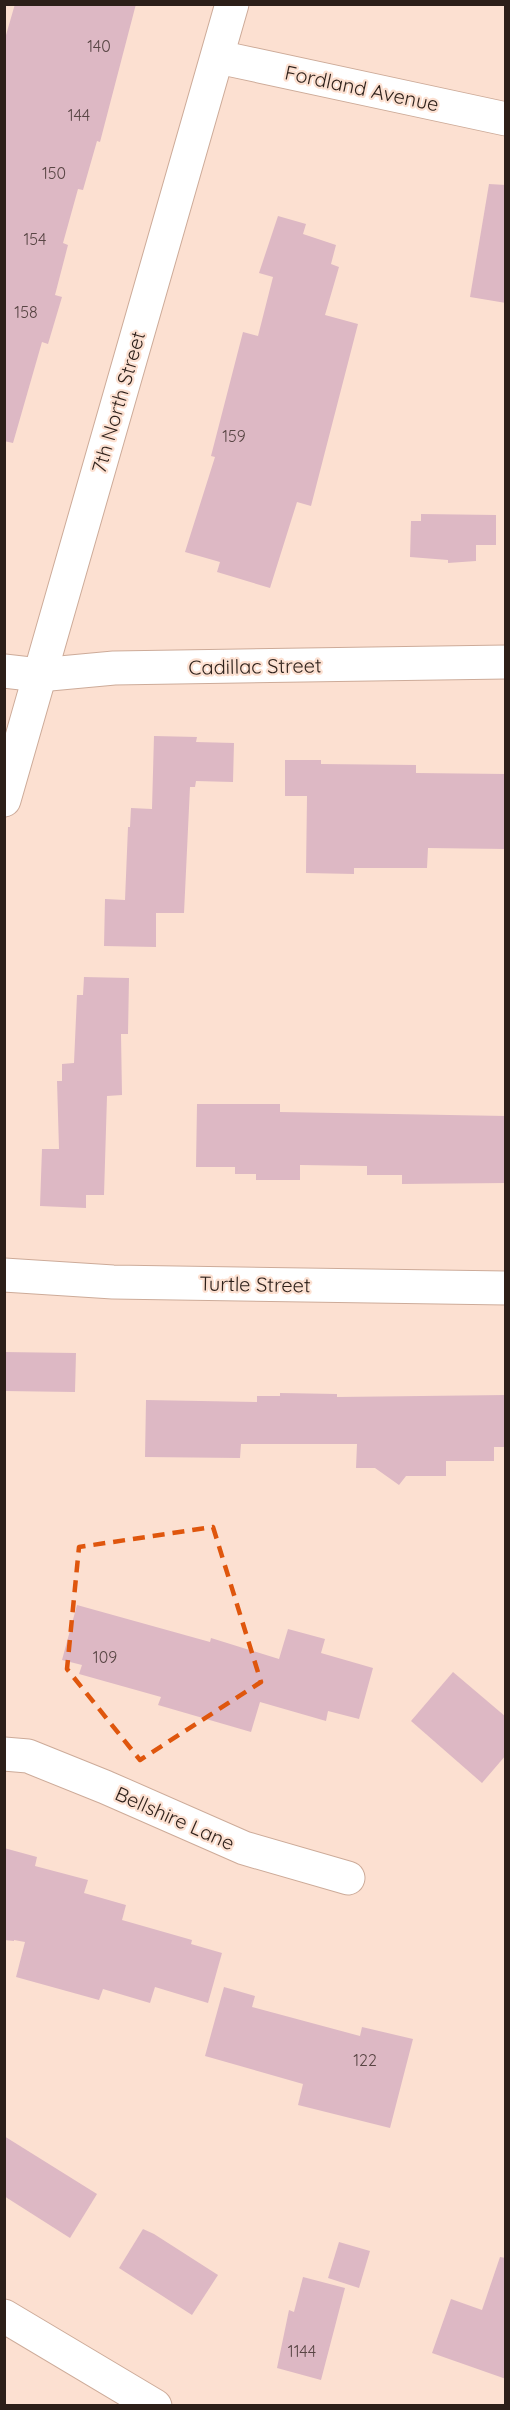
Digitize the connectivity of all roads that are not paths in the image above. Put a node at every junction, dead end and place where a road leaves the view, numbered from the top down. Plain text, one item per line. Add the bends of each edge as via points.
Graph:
1 (232, 4) edge
2 (218, 57) junction
3 (506, 119) edge
4 (506, 662) edge
5 (4, 671) edge
6 (39, 675) junction
7 (4, 800) edge
8 (4, 1275) edge
9 (506, 1288) edge
10 (4, 1754) edge
11 (348, 1878) dead end
12 (4, 2316) edge
13 (155, 2406) edge

1 - 2 street, 7th North Street
2 - 3 street, Fordland Avenue
2 - 6 street, 7th North Street
4 - 6 street, Cadillac Street via 114,668
5 - 6 street, Cadillac Street
6 - 7 street, 7th North Street
8 - 9 street, Turtle Street via 113,1282
10 - 11 street, Bellshire Lane via 28,1756 244,1848
12 - 13 street

